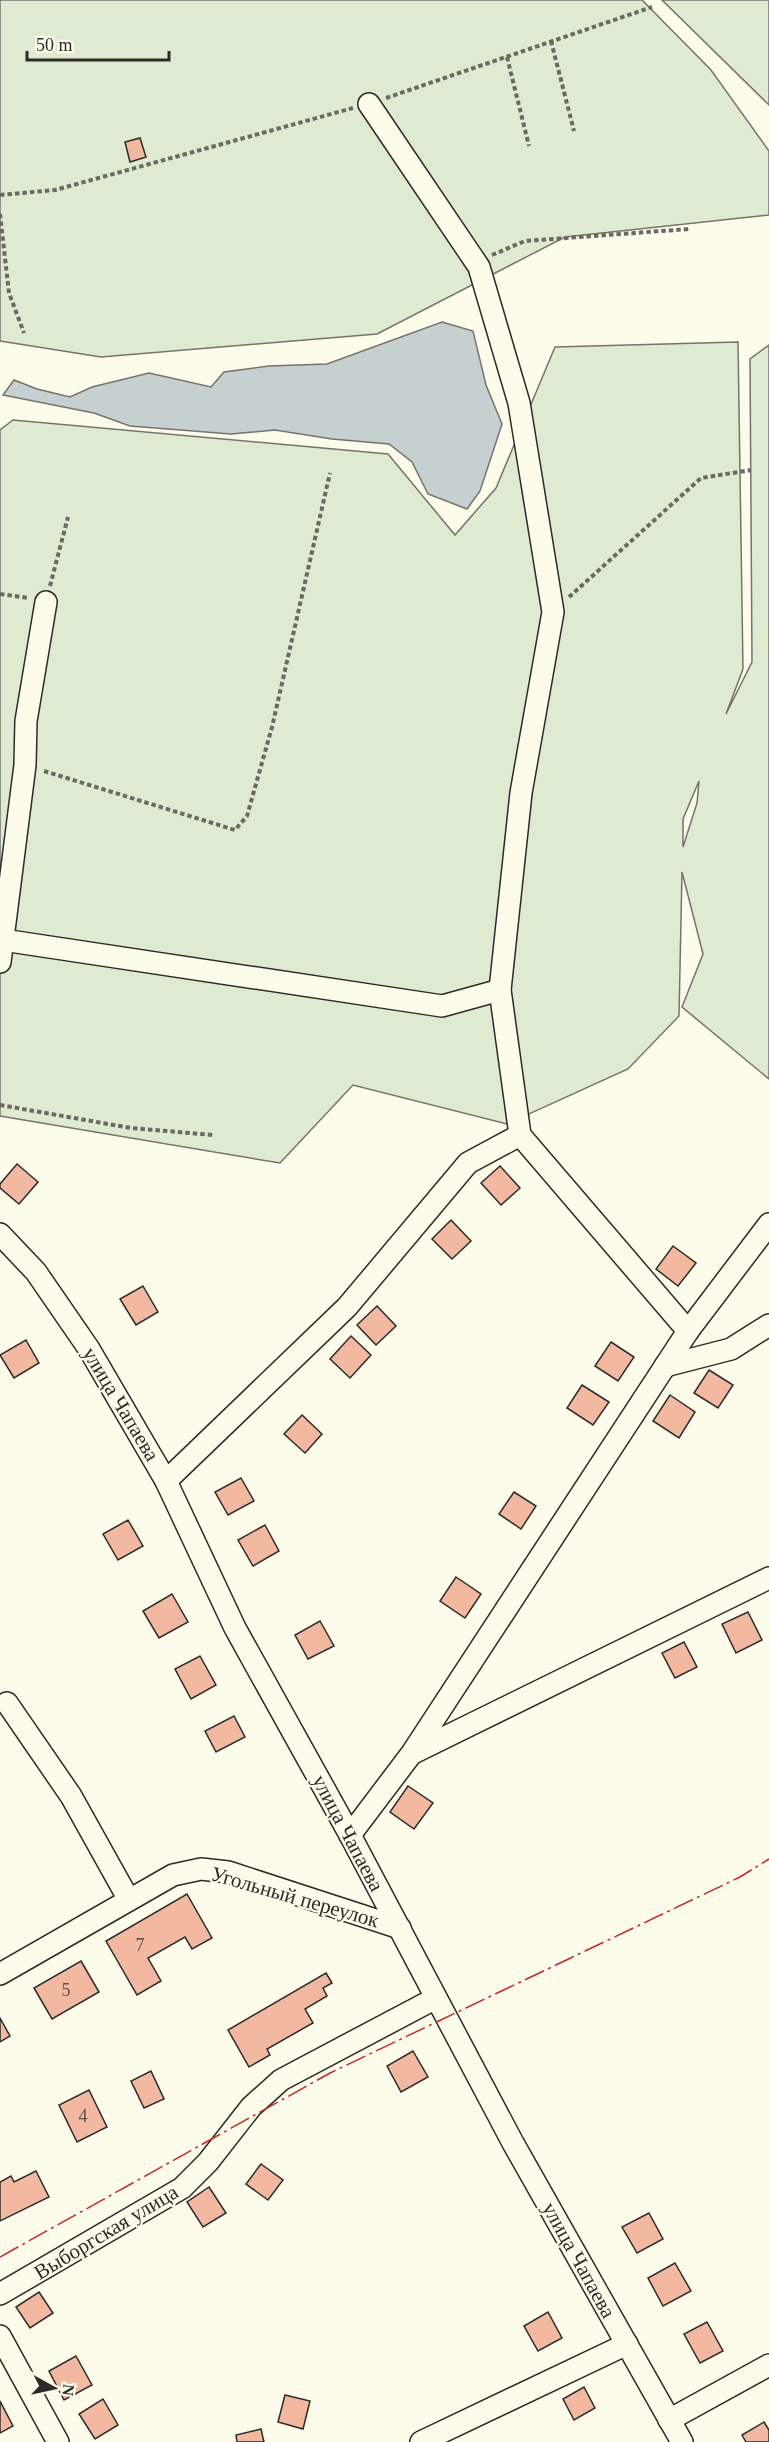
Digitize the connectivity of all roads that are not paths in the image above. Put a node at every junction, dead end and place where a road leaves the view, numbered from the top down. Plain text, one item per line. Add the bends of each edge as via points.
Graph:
1 (369, 104) road end
2 (46, 602) road end
3 (3, 940) junction
4 (0, 962) edge
5 (500, 990) junction
6 (520, 1135) junction
7 (769, 1224) edge
8 (0, 1234) edge
9 (769, 1325) edge
10 (688, 1331) junction
11 (665, 1366) junction
12 (166, 1481) junction
13 (769, 1578) edge
14 (7, 1703) dead end
15 (412, 1753) junction
16 (350, 1835) junction
17 (129, 1900) junction
18 (400, 1928) junction
19 (0, 1974) edge
20 (436, 1998) junction
21 (0, 2294) edge
22 (0, 2336) edge
23 (627, 2344) junction
24 (769, 2365) edge
25 (669, 2420) junction
26 (58, 2442) edge
27 (421, 2442) edge
28 (682, 2442) edge

1 - 5 street via 476,262 519,403 553,612 520,794
2 - 3 street via 26,721 25,765
3 - 4 street
3 - 5 street via 442,1006
5 - 6 street
6 - 10 street
6 - 12 street via 468,1163 347,1307
7 - 10 street
8 - 12 street, улица Чапаева via 36,1272 89,1349
9 - 11 street via 731,1349
10 - 11 street
11 - 15 street
12 - 16 street, улица Чапаева via 236,1628
13 - 15 street
14 - 17 street via 71,1796
15 - 16 street
16 - 18 street, улица Чапаева
17 - 18 street, Угольный переулок via 173,1875 214,1870
17 - 19 street, Угольный переулок
18 - 20 street, улица Чапаева
20 - 21 street, Выборгская улица via 281,2080 251,2107 200,2171 171,2197
20 - 23 street, улица Чапаева
22 - 26 street
23 - 25 street, улица Чапаева
23 - 27 street
24 - 25 street
25 - 28 street, улица Чапаева

